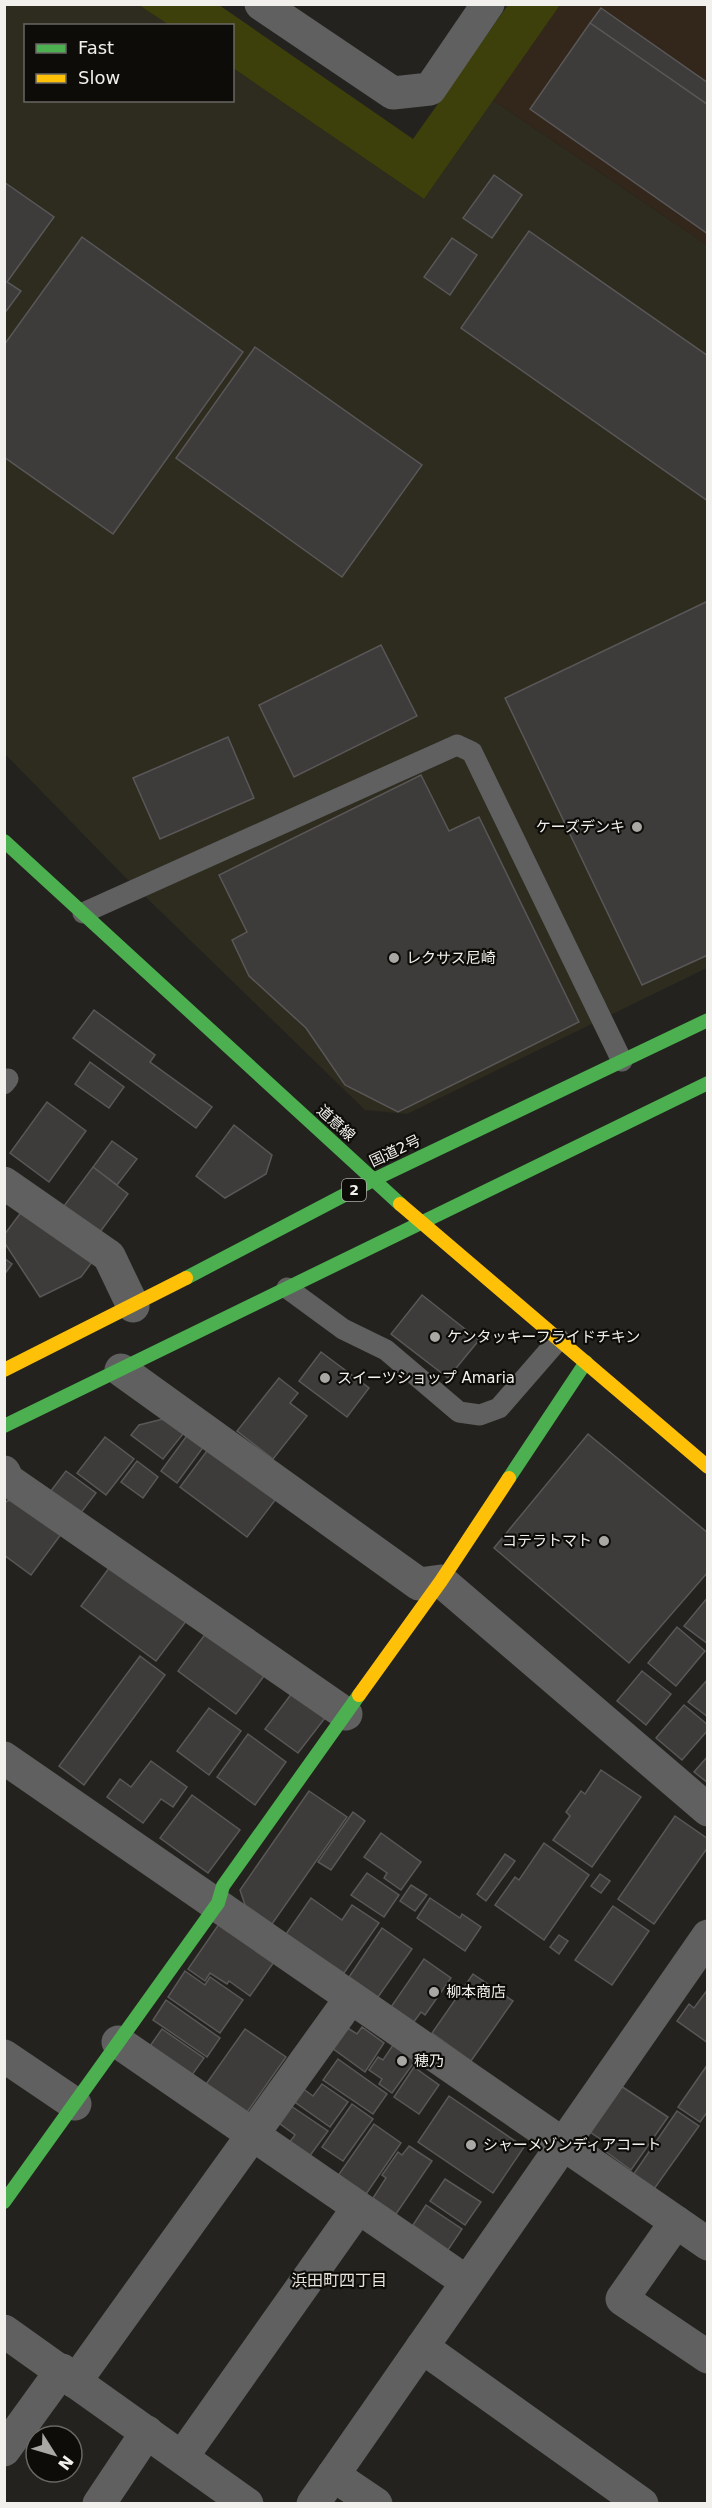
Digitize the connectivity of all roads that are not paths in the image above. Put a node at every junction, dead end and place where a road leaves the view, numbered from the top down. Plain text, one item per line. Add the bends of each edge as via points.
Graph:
1 (261, 4) edge
2 (488, 4) edge
3 (4, 841) edge
4 (83, 913) junction
5 (708, 1020) edge
6 (622, 1061) junction
7 (708, 1083) edge
8 (373, 1179) junction
9 (4, 1183) edge
10 (422, 1221) junction
11 (287, 1288) junction
12 (133, 1306) junction
13 (559, 1339) junction
14 (586, 1362) junction
15 (4, 1370) edge
16 (121, 1370) junction
17 (4, 1426) edge
18 (708, 1467) edge
19 (4, 1472) edge
20 (441, 1581) junction
21 (346, 1714) junction
22 (4, 1758) edge
23 (708, 1810) edge
24 (218, 1903) junction
25 (708, 1936) edge
26 (350, 1999) junction
27 (118, 2042) junction
28 (4, 2056) edge
29 (75, 2104) junction
30 (252, 2134) junction
31 (563, 2145) junction
32 (4, 2202) edge
33 (358, 2208) junction
34 (676, 2222) junction
35 (708, 2244) edge
36 (467, 2283) junction
37 (4, 2331) edge
38 (422, 2347) junction
39 (708, 2357) edge
40 (69, 2376) junction
41 (147, 2432) junction
42 (4, 2450) edge
43 (182, 2457) junction
44 (333, 2475) junction
45 (99, 2504) edge
46 (247, 2504) edge
47 (313, 2504) edge
48 (376, 2504) edge
49 (642, 2504) edge

1 - 2 street via 393,93 430,89
3 - 4 main road, 道意線
4 - 6 lane via 457,744 472,752
4 - 8 main road, 道意線
5 - 6 main road, 国道2号 / 2
6 - 8 main road, 国道2号 / 2
7 - 10 main road
8 - 10 main road, 道意線
8 - 12 main road, 国道2号 / 2
9 - 12 street via 110,1256
10 - 11 main road
10 - 13 main road, 道意線
11 - 13 lane via 343,1329 386,1350 459,1412 480,1416 500,1408
11 - 16 main road
12 - 15 main road, 国道2号 / 2
13 - 14 main road, 道意線
14 - 18 main road, 道意線
14 - 20 main road
16 - 17 main road
16 - 20 street via 419,1584
19 - 21 street via 8,1480
20 - 21 main road
20 - 23 street
21 - 24 main road via 223,1886
22 - 24 street
24 - 26 street via 227,1915
24 - 27 main road
25 - 31 street
26 - 30 street
26 - 31 street
27 - 29 main road
27 - 30 street
28 - 29 street
29 - 32 main road
30 - 33 street
30 - 40 street
31 - 34 street
31 - 36 street
33 - 36 street
33 - 43 street
34 - 35 street
34 - 39 street via 622,2299
36 - 38 street
37 - 40 street
38 - 44 street
38 - 49 street
40 - 41 street
40 - 42 street
41 - 43 street
41 - 45 street
43 - 46 street
44 - 47 street
44 - 48 street

